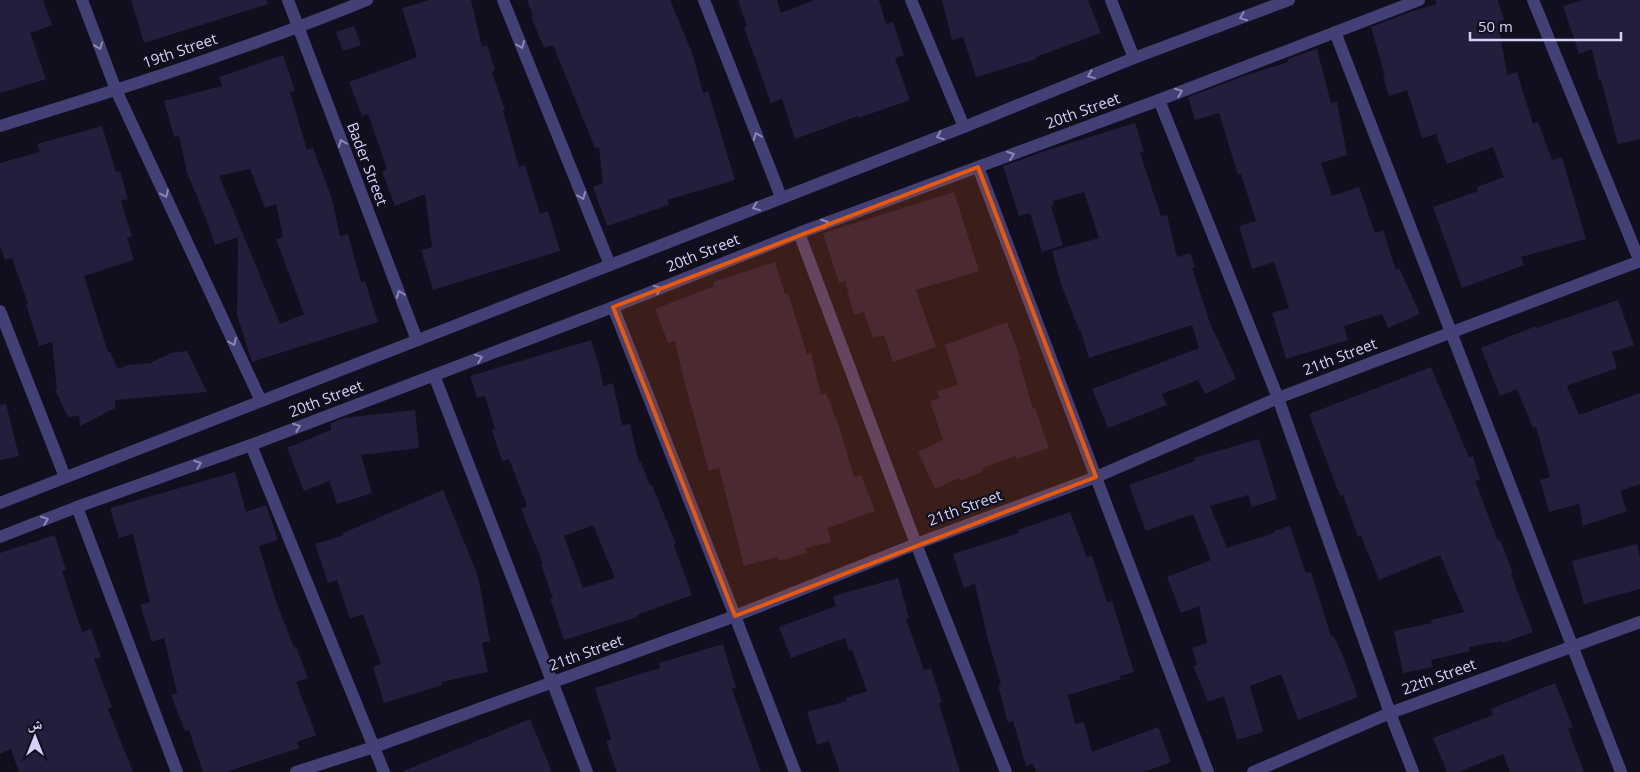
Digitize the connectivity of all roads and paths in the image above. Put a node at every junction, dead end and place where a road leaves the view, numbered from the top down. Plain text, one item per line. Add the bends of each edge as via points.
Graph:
1 (82, 0) edge
2 (288, 0) edge
3 (367, 0) edge
4 (503, 0) edge
5 (704, 0) edge
6 (911, 0) edge
7 (1111, 0) edge
8 (1289, 0) edge
9 (1419, 0) edge
10 (1533, 0) edge
11 (298, 28) junction
12 (1335, 32) junction
13 (1134, 58) junction
14 (116, 90) junction
15 (1159, 100) junction
16 (0, 126) edge
17 (964, 127) junction
18 (978, 167) junction
19 (781, 197) junction
20 (799, 233) junction
21 (1640, 262) edge
22 (610, 265) junction
23 (612, 307) junction
24 (0, 311) edge
25 (1451, 332) junction
26 (417, 340) junction
27 (434, 375) junction
28 (1278, 398) junction
29 (261, 401) junction
30 (251, 444) junction
31 (65, 477) junction
32 (1096, 477) junction
33 (0, 503) edge
34 (77, 507) junction
35 (0, 537) edge
36 (916, 544) junction
37 (735, 616) junction
38 (1640, 622) edge
39 (1572, 646) junction
40 (553, 682) junction
41 (1390, 712) junction
42 (374, 747) junction
43 (177, 772) edge
44 (296, 772) edge
45 (384, 772) edge
46 (587, 772) edge
47 (795, 772) edge
48 (1006, 772) edge
49 (1208, 772) edge
50 (1253, 772) edge
51 (1414, 772) edge
52 (1621, 772) edge

1 -> 14 street
2 - 11 street, Bader Street
3 - 11 street, 19th Street
4 -> 22 street
19 -> 5 street
6 - 17 street
7 - 13 street
8 -> 13 street, 20th Street
9 - 12 street, 20th Street
10 - 21 street
11 - 14 street, 19th Street
26 -> 11 street, Bader Street
15 -> 12 street, 20th Street
12 - 25 street
13 -> 17 street, 20th Street
14 - 16 street, 19th Street
14 -> 29 street
18 -> 15 street, 20th Street
15 - 28 street
17 -> 19 street, 20th Street
20 -> 18 street, 20th Street
18 - 32 street
19 -> 22 street, 20th Street
23 -> 20 street, 20th Street
20 - 36 street
21 - 25 street, 21th Street
22 - 26 street, 20th Street
27 -> 23 street, 20th Street
23 - 37 street
24 - 31 street
25 - 28 street, 21th Street
25 - 39 street
26 - 29 street, 20th Street
30 -> 27 street, 20th Street
27 - 40 street
28 - 32 street, 21th Street
28 - 41 street
29 - 31 street, 20th Street
34 -> 30 street, 20th Street
30 - 42 street
31 - 33 street, 20th Street
32 - 36 street, 21th Street
32 - 49 street
35 -> 34 street, 20th Street
34 - 43 street
36 - 37 street, 21th Street
36 - 48 street
37 - 40 street, 21th Street
37 - 47 street
38 - 39 street, 22th Street
39 - 41 street, 22th Street
39 - 52 street
40 - 42 street, 21th Street
40 - 46 street
41 - 50 street, 22th Street
41 - 51 street
42 - 44 street, 21th Street
42 - 45 street

